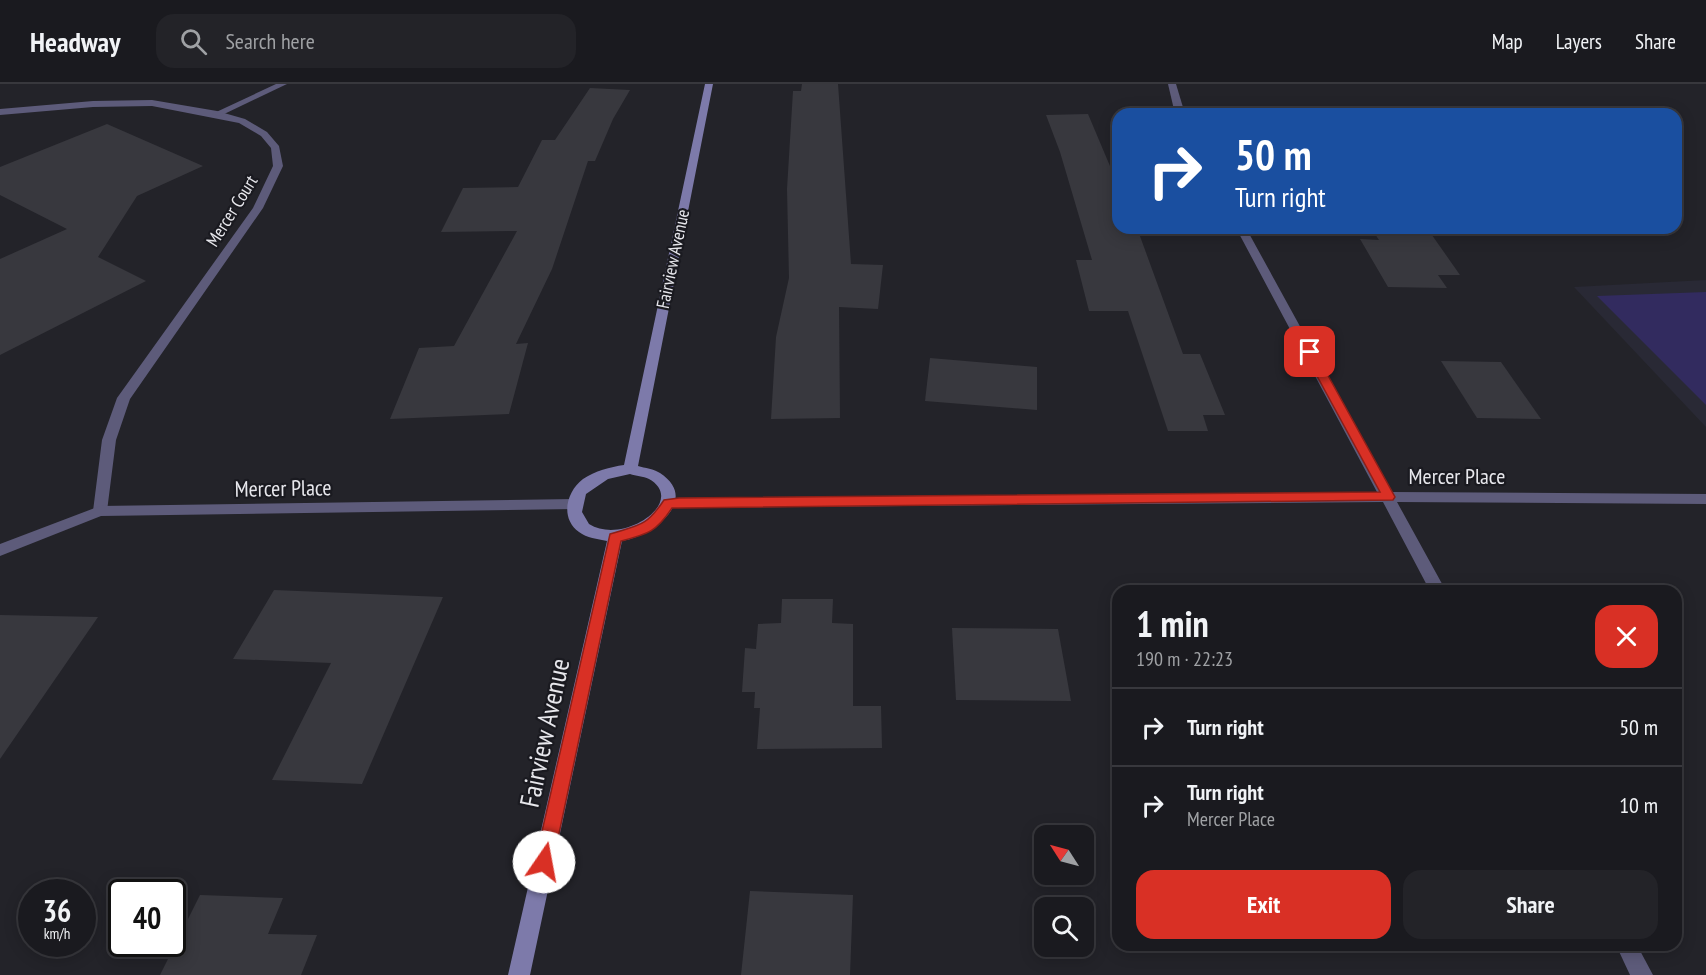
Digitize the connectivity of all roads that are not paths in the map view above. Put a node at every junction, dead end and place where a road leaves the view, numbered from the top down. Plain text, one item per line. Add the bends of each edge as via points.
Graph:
1 (283, 84) edge
2 (709, 84) edge
3 (1172, 84) edge
4 (1178, 108) edge
5 (0, 112) edge
6 (217, 114) junction
7 (1245, 234) edge
8 (630, 469) junction
9 (1389, 497) junction
10 (1706, 499) edge
11 (668, 503) junction
12 (574, 504) junction
13 (100, 512) junction
14 (615, 537) junction
15 (0, 550) edge
16 (1435, 585) edge
17 (1629, 951) edge
18 (519, 975) edge
19 (1642, 975) edge

1 - 6 street
2 - 8 street, Fairview Avenue
3 - 4 street
5 - 6 street, Mercer Court via 93,104 152,104
6 - 13 street, Mercer Court via 264,134 276,148 278,166 258,208 124,398 109,440
7 - 9 street
8 - 11 street via 656,476 664,483
8 - 12 street via 588,483
9 - 10 street, Mercer Place
9 - 11 street, Mercer Place
9 - 16 street
11 - 14 street via 656,523
12 - 13 street, Mercer Place
12 - 14 street via 579,524 588,531
13 - 15 street, Mercer Place
14 - 18 street, Fairview Avenue
17 - 19 street

